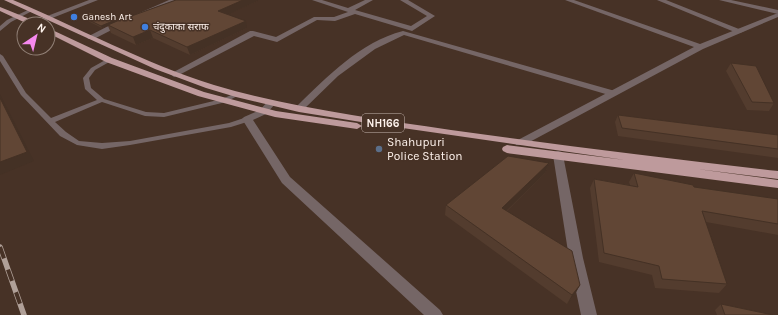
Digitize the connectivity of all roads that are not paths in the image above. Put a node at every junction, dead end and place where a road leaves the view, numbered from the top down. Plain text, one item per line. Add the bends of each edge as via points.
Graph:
1 (7, 0) edge
2 (95, 0) edge
3 (176, 0) edge
4 (315, 0) edge
5 (370, 0) edge
6 (403, 0) edge
7 (568, 0) edge
8 (660, 0) edge
9 (722, 0) edge
10 (0, 9) edge
11 (32, 10) junction
12 (352, 11) junction
13 (778, 12) edge
14 (778, 15) edge
15 (18, 16) joint
16 (45, 16) edge
17 (54, 16) edge
18 (16, 17) edge
19 (56, 21) edge
20 (0, 29) edge
21 (412, 29) junction
22 (740, 31) junction
23 (403, 32) junction
24 (56, 34) edge
25 (90, 37) junction
26 (700, 47) junction
27 (0, 56) edge
28 (109, 60) junction
29 (174, 74) junction
30 (238, 94) junction
31 (612, 94) junction
32 (102, 100) junction
33 (224, 101) junction
34 (271, 103) junction
35 (299, 109) junction
36 (263, 112) junction
37 (247, 119) junction
38 (51, 121) junction
39 (520, 143) junction
40 (558, 155) junction
41 (778, 175) edge
42 (778, 184) edge
43 (435, 315) edge
44 (589, 315) edge

1 - 11 highway, NH166
2 - 17 street
3 - 25 street
4 - 12 street
5 - 12 street
6 - 21 street via 432,16
7 - 26 street
8 - 22 street
9 - 13 street
10 - 15 highway
11 - 15 lane
11 - 16 highway, NH166
12 - 21 street
12 - 29 street via 335,19 316,18 277,40 253,33
14 - 22 street
18 - 20 lane
19 - 25 highway, NH166
21 - 23 street
22 - 26 street
23 - 31 street
23 - 35 street via 372,47 335,74
24 - 28 highway, NH166
25 - 29 highway, NH166
26 - 31 street
27 - 38 lane via 23,94
28 - 32 lane via 93,69 86,78 88,89
28 - 33 highway, NH166
29 - 30 highway, NH166
30 - 33 lane
30 - 34 highway, NH166
31 - 39 street
32 - 33 lane via 145,114 164,115
32 - 38 lane
33 - 36 highway, NH166
34 - 35 highway, NH166
34 - 36 street
35 - 39 highway, NH166
36 - 37 street
36 - 40 highway, NH166
37 - 38 lane via 231,125 162,138 102,146 77,143 63,134
37 - 43 street via 286,180
39 - 41 highway, NH166
40 - 42 highway, NH166
40 - 44 street

